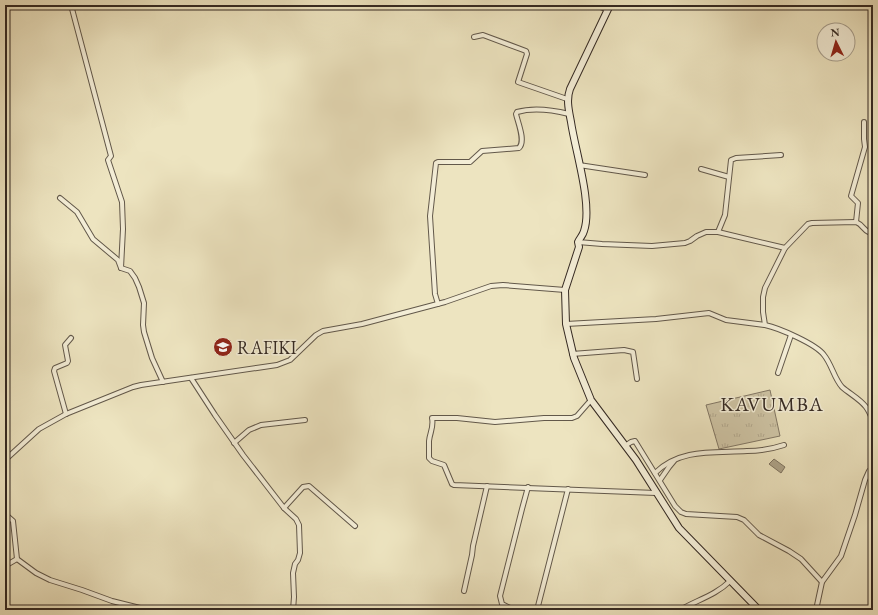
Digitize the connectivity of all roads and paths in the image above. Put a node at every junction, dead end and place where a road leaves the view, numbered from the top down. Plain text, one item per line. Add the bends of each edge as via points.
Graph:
1 (71, 5) edge
2 (595, 5) edge
3 (609, 7) edge
4 (474, 37) dead end
5 (567, 99) junction
6 (569, 114) junction
7 (864, 122) dead end
8 (781, 155) dead end
9 (579, 165) junction
10 (701, 168) dead end
11 (645, 175) dead end
12 (729, 177) junction
13 (60, 198) dead end
14 (856, 222) junction
15 (718, 232) junction
16 (873, 233) edge
17 (578, 242) junction
18 (785, 248) junction
19 (121, 268) junction
20 (565, 290) junction
21 (438, 304) junction
22 (566, 324) junction
23 (765, 325) junction
24 (791, 336) junction
25 (71, 338) dead end
26 (572, 354) junction
27 (778, 373) dead end
28 (191, 378) junction
29 (637, 379) dead end
30 (163, 382) junction
31 (591, 400) junction
32 (66, 414) junction
33 (305, 420) dead end
34 (873, 421) edge
35 (234, 443) junction
36 (784, 445) dead end
37 (625, 446) junction
38 (678, 458) junction
39 (5, 460) edge
40 (873, 468) edge
41 (655, 473) junction
42 (660, 480) junction
43 (488, 486) junction
44 (528, 487) junction
45 (568, 489) junction
46 (656, 494) junction
47 (284, 508) junction
48 (5, 514) edge
49 (355, 526) dead end
50 (17, 559) junction
51 (5, 566) edge
52 (730, 581) junction
53 (822, 582) junction
54 (464, 591) dead end
55 (510, 608) dead end
56 (148, 610) edge
57 (294, 610) edge
58 (537, 610) edge
59 (680, 610) edge
60 (759, 610) edge
61 (816, 610) edge

1 - 19 street via 112,156 108,160 122,202
2 - 3 street
3 - 5 street
4 - 5 street via 483,34 526,50 518,82
5 - 6 street
6 - 9 street
6 - 21 street via 549,110 517,112 522,141 519,148 482,151 470,162 436,163 430,216 435,294
7 - 14 street via 866,147 851,196 858,203
8 - 12 street via 733,159 730,162
9 - 11 street
9 - 17 street via 584,184 586,220 584,233
10 - 12 street
12 - 15 street via 725,215
13 - 19 street via 77,212 93,239 118,260
14 - 16 street via 865,231
14 - 18 street via 808,224
15 - 17 street via 706,232 685,243 652,246
15 - 18 street
17 - 20 street via 579,247
18 - 23 street via 763,298
19 - 30 street via 130,271 139,288 144,303 144,332
20 - 21 street via 503,284
20 - 22 street
21 - 28 street via 324,331 284,363
22 - 23 street via 709,313 726,320
22 - 26 street
23 - 24 street
24 - 27 street
24 - 34 street via 809,343 824,355 842,387 865,407
25 - 32 street via 65,345 67,363 54,371
26 - 29 street via 624,350 633,352
26 - 31 street
28 - 30 street
28 - 35 street
30 - 32 street via 133,387
31 - 37 street
31 - 43 street via 572,418 498,422 432,418 430,460 444,465 452,484
32 - 39 street via 34,432
33 - 35 street via 261,425 249,430
35 - 47 street
36 - 38 street via 769,450 712,452
37 - 41 street via 634,441
37 - 46 street
38 - 41 street
38 - 42 street
40 - 53 street via 864,480 842,556
41 - 42 street
42 - 53 street via 681,512 737,517 744,520 759,535 801,559
43 - 44 street
43 - 54 street
44 - 45 street
44 - 55 street via 500,596 502,604
45 - 46 street
45 - 58 street
46 - 52 street via 679,528
47 - 49 street via 303,487 309,486
47 - 57 street via 296,519 300,535 300,554 293,573
48 - 50 street via 13,521
50 - 51 street
50 - 56 street via 50,580
52 - 59 street via 718,591
52 - 60 street
53 - 61 street

